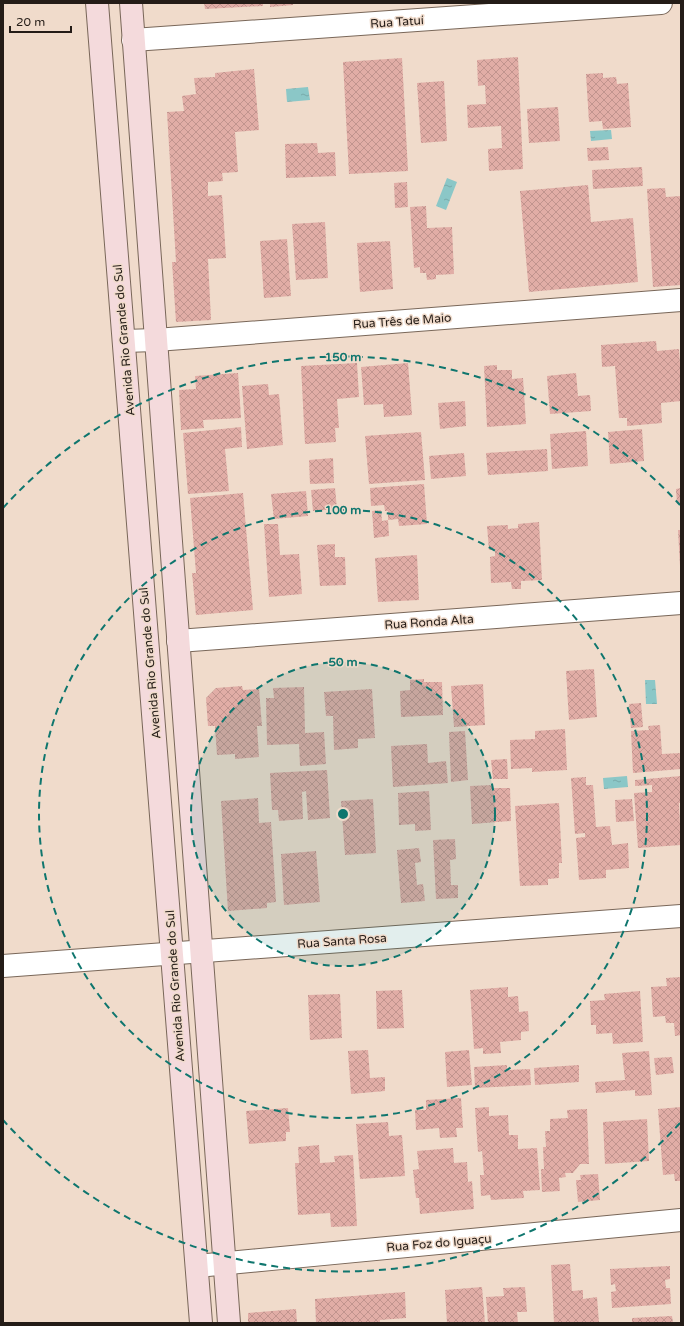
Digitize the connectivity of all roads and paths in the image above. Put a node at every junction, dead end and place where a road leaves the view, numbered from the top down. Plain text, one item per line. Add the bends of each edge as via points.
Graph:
1 (97, 3) edge
2 (131, 3) edge
3 (661, 3) edge
4 (133, 40) junction
5 (681, 300) edge
6 (156, 340) junction
7 (124, 341) junction
8 (681, 603) edge
9 (178, 641) junction
10 (681, 916) edge
11 (201, 952) junction
12 (173, 954) junction
13 (3, 966) edge
14 (681, 1220) edge
15 (224, 1263) junction
16 (197, 1266) junction
17 (201, 1323) edge
18 (229, 1323) edge

1 - 7 street, Avenida Rio Grande do Sul
2 - 4 street
3 - 4 street, Rua Tatuí
4 - 6 street
5 - 6 street, Rua Três de Maio
6 - 7 street, Rua Três de Maio
6 - 9 street
7 - 12 street, Avenida Rio Grande do Sul
8 - 9 street, Rua Ronda Alta
9 - 11 street
10 - 11 street, Rua Santa Rosa
11 - 12 street, Rua Santa Rosa
11 - 15 street
12 - 13 street, Rua Santa Rosa
12 - 16 street, Avenida Rio Grande do Sul
14 - 15 street, Rua Foz do Iguaçu
15 - 16 street, Rua Foz do Iguaçu
15 - 18 street
16 - 17 street, Avenida Rio Grande do Sul

